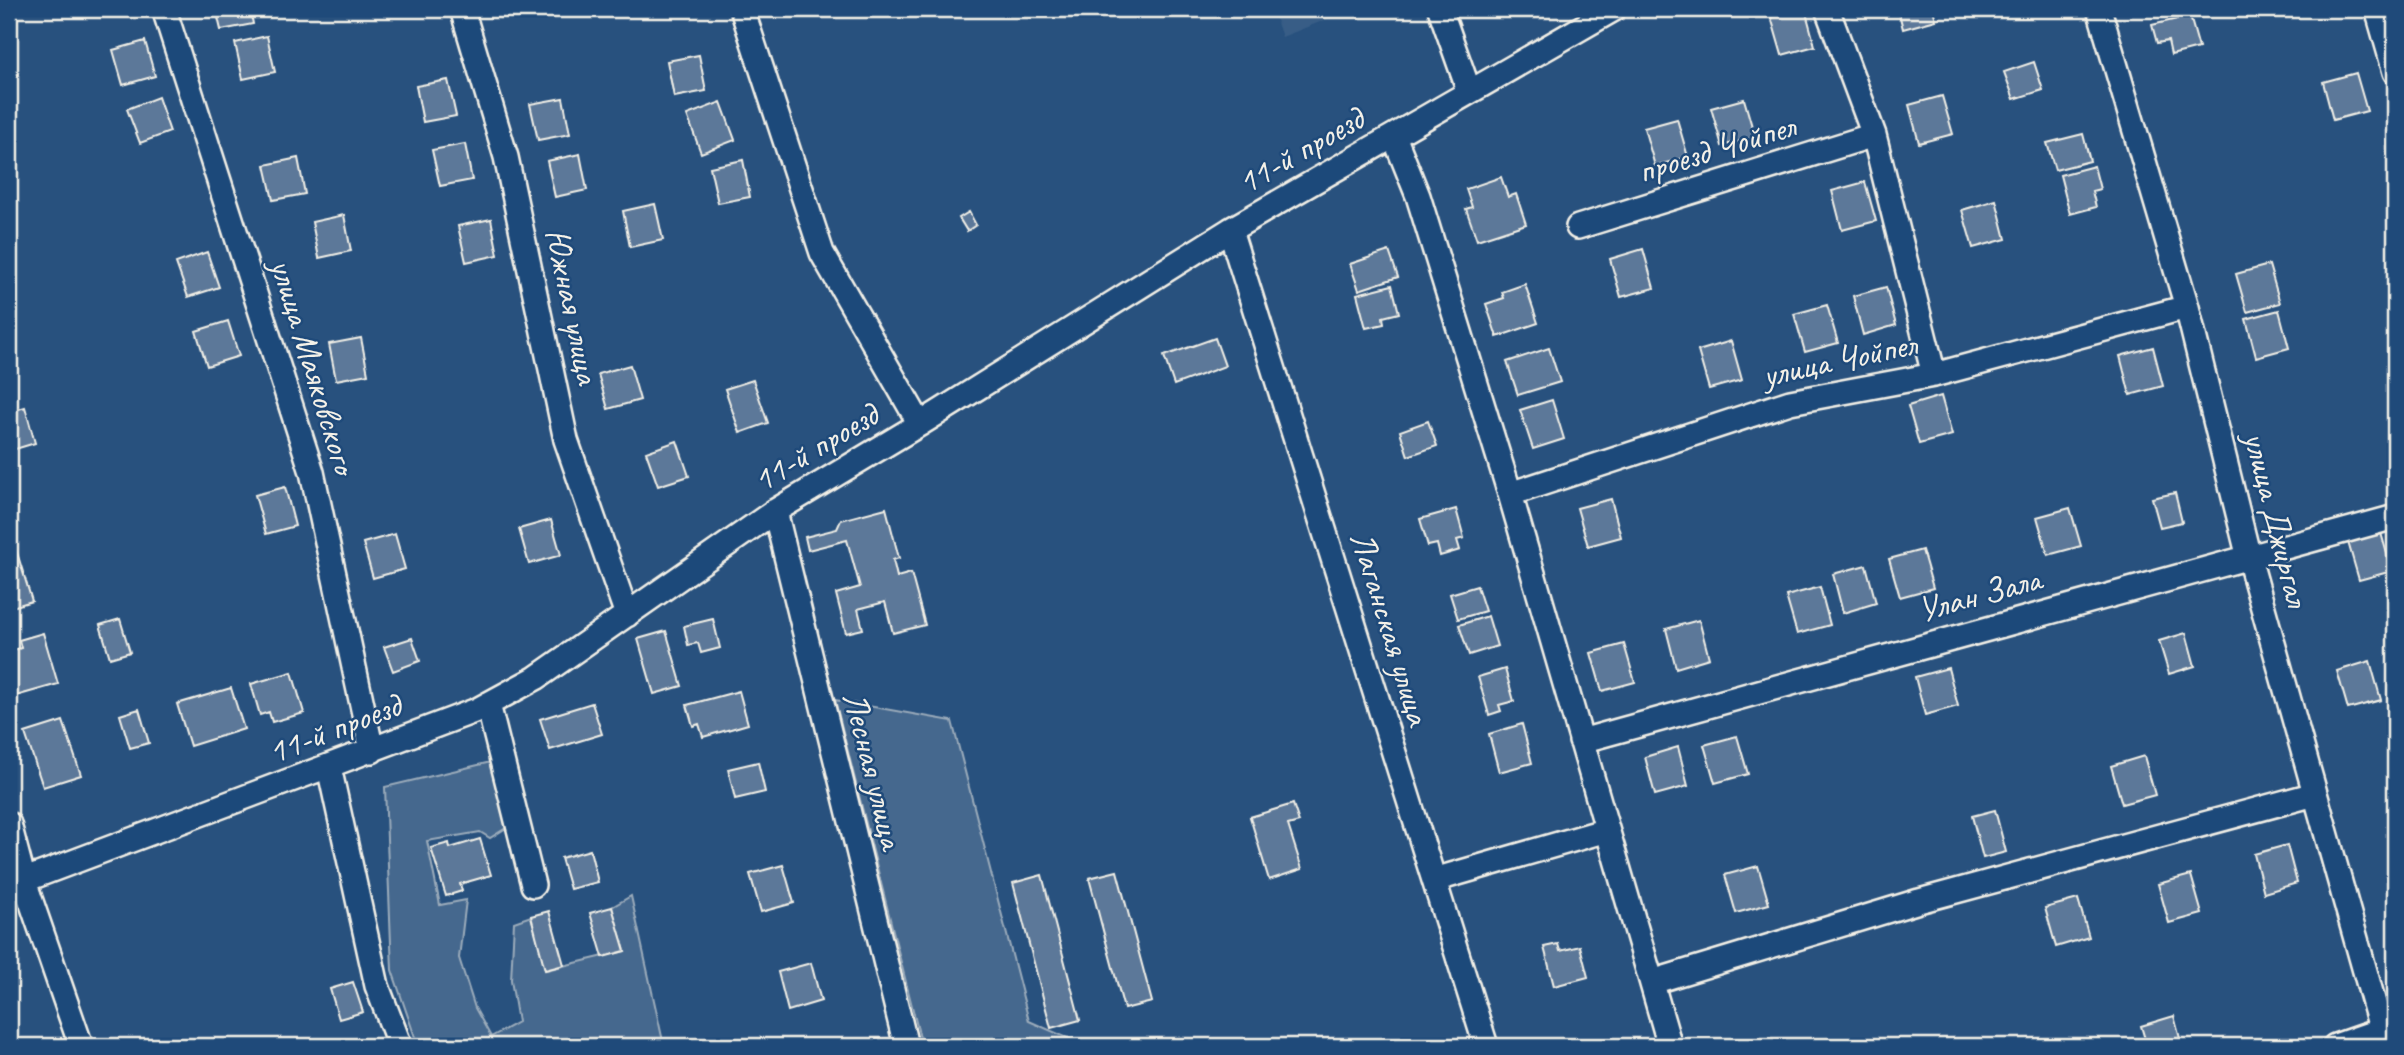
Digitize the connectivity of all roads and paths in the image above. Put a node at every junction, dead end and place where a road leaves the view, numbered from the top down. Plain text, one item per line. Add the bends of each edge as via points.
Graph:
1 (164, 9) edge
2 (463, 9) edge
3 (742, 9) edge
4 (1440, 9) edge
5 (1614, 9) edge
6 (1827, 9) edge
7 (2099, 9) edge
8 (2385, 17) edge
9 (2395, 72) edge
10 (1469, 90) junction
11 (1874, 135) junction
12 (1394, 136) junction
13 (1578, 227) dead end
14 (1230, 230) junction
15 (2187, 307) junction
16 (1934, 375) junction
17 (920, 424) junction
18 (1510, 494) junction
19 (775, 511) junction
20 (2395, 517) edge
21 (2249, 558) junction
22 (627, 615) junction
23 (488, 704) junction
24 (1581, 741) junction
25 (372, 751) junction
26 (329, 767) junction
27 (2315, 794) junction
28 (9, 824) edge
29 (1607, 830) junction
30 (1434, 880) junction
31 (17, 883) edge
32 (533, 885) dead end
33 (1652, 982) junction
34 (2384, 1038) edge
35 (81, 1046) edge
36 (401, 1046) edge
37 (906, 1046) edge
38 (1486, 1046) edge
39 (1670, 1046) edge
40 (2335, 1046) edge

1 - 25 street, улица Маяковского via 312,472
2 - 22 street, Южная улица via 506,157 566,440
3 - 17 street via 822,253
4 - 10 street
5 - 10 street, 11-й проезд
6 - 11 street
7 - 15 street, улица Джиргал
8 - 9 street
10 - 12 street, 11-й проезд
11 - 13 street, проезд Чойпел
11 - 16 street
12 - 14 street, 11-й проезд
12 - 18 street via 1418,196
14 - 17 street, 11-й проезд
14 - 30 street, Лаганская улица
15 - 16 street, улица Чойпел
15 - 21 street, улица Джиргал
16 - 18 street, улица Чойпел via 1790,402
17 - 19 street, 11-й проезд
18 - 24 street
19 - 22 street, 11-й проезд
19 - 37 street, Лесная улица
20 - 21 street, Улан Зала
21 - 24 street, Улан Зала
21 - 27 street, улица Джиргал
22 - 23 street, 11-й проезд via 536,678
23 - 25 street, 11-й проезд
23 - 32 street
24 - 29 street
25 - 26 street, 11-й проезд
26 - 31 street, 11-й проезд
26 - 36 street via 377,986
27 - 33 street via 1919,901
27 - 34 street, улица Джиргал
28 - 31 street
29 - 30 street
29 - 33 street
30 - 38 street, Лаганская улица
31 - 35 street
33 - 39 street
34 - 40 street

